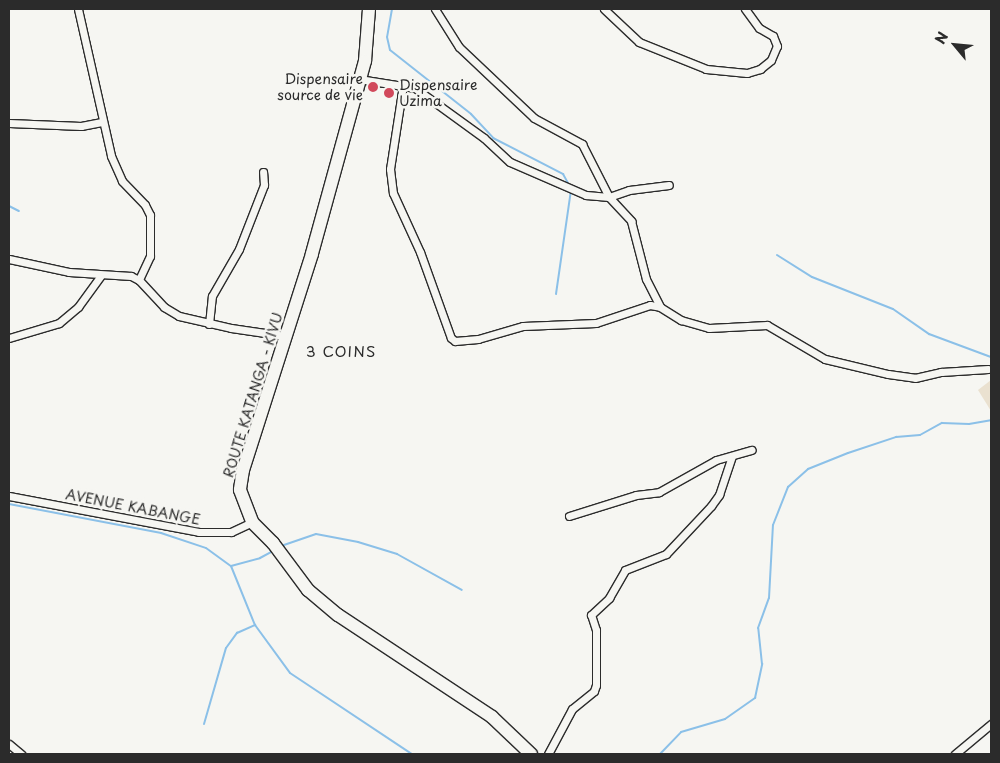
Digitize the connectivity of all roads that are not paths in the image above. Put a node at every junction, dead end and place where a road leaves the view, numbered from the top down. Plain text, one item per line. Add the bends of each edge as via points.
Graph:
1 (78, 9) edge
2 (369, 9) edge
3 (436, 9) edge
4 (604, 9) edge
5 (745, 9) edge
6 (359, 79) junction
7 (403, 85) junction
8 (102, 122) junction
9 (9, 123) edge
10 (263, 172) dead end
11 (669, 185) dead end
12 (609, 198) junction
13 (9, 259) edge
14 (101, 275) junction
15 (139, 280) junction
16 (660, 307) junction
17 (209, 324) junction
18 (285, 336) junction
19 (9, 338) edge
20 (988, 369) dead end
21 (752, 450) dead end
22 (732, 456) junction
23 (9, 496) edge
24 (569, 516) dead end
25 (252, 522) junction
26 (991, 724) edge
27 (9, 744) edge
28 (21, 754) edge
29 (531, 754) edge
30 (548, 754) edge
31 (955, 754) edge

1 - 8 street
2 - 6 highway, ROUTE KATANGA - KIVU
3 - 12 street via 459,47 534,118 582,144
4 - 5 street via 639,42 706,68 747,73 760,69 771,60 777,46 773,36 759,28
6 - 7 street
6 - 18 highway, ROUTE KATANGA - KIVU via 314,245
7 - 12 street via 415,88 440,104 510,162 577,192
7 - 16 street via 390,170 393,193 420,252 451,338 460,341 478,339 524,326 578,326 611,319 650,305
8 - 9 street via 81,126
8 - 15 street via 122,181 150,215 150,256
10 - 17 street via 264,186 239,249 212,296
11 - 12 street via 629,190
12 - 16 street via 631,221 646,279
13 - 14 street
14 - 15 street via 120,274
14 - 19 street via 78,307 59,324
15 - 17 street via 164,307 179,316
16 - 20 street via 681,320 709,328 767,325 811,354 888,374 915,378
17 - 18 street
18 - 25 highway, ROUTE KATANGA - KIVU via 242,476 240,490
21 - 22 street
22 - 24 street via 716,460 659,492 636,495
22 - 30 street via 711,506 666,554 625,570 610,598 591,615 596,630 596,685 594,691 572,709
23 - 25 street, AVENUE KABANGE via 212,533 231,532
25 - 29 highway, ROUTE KATANGA - KIVU via 273,543 308,590 321,601 492,717
26 - 31 street
27 - 28 street

